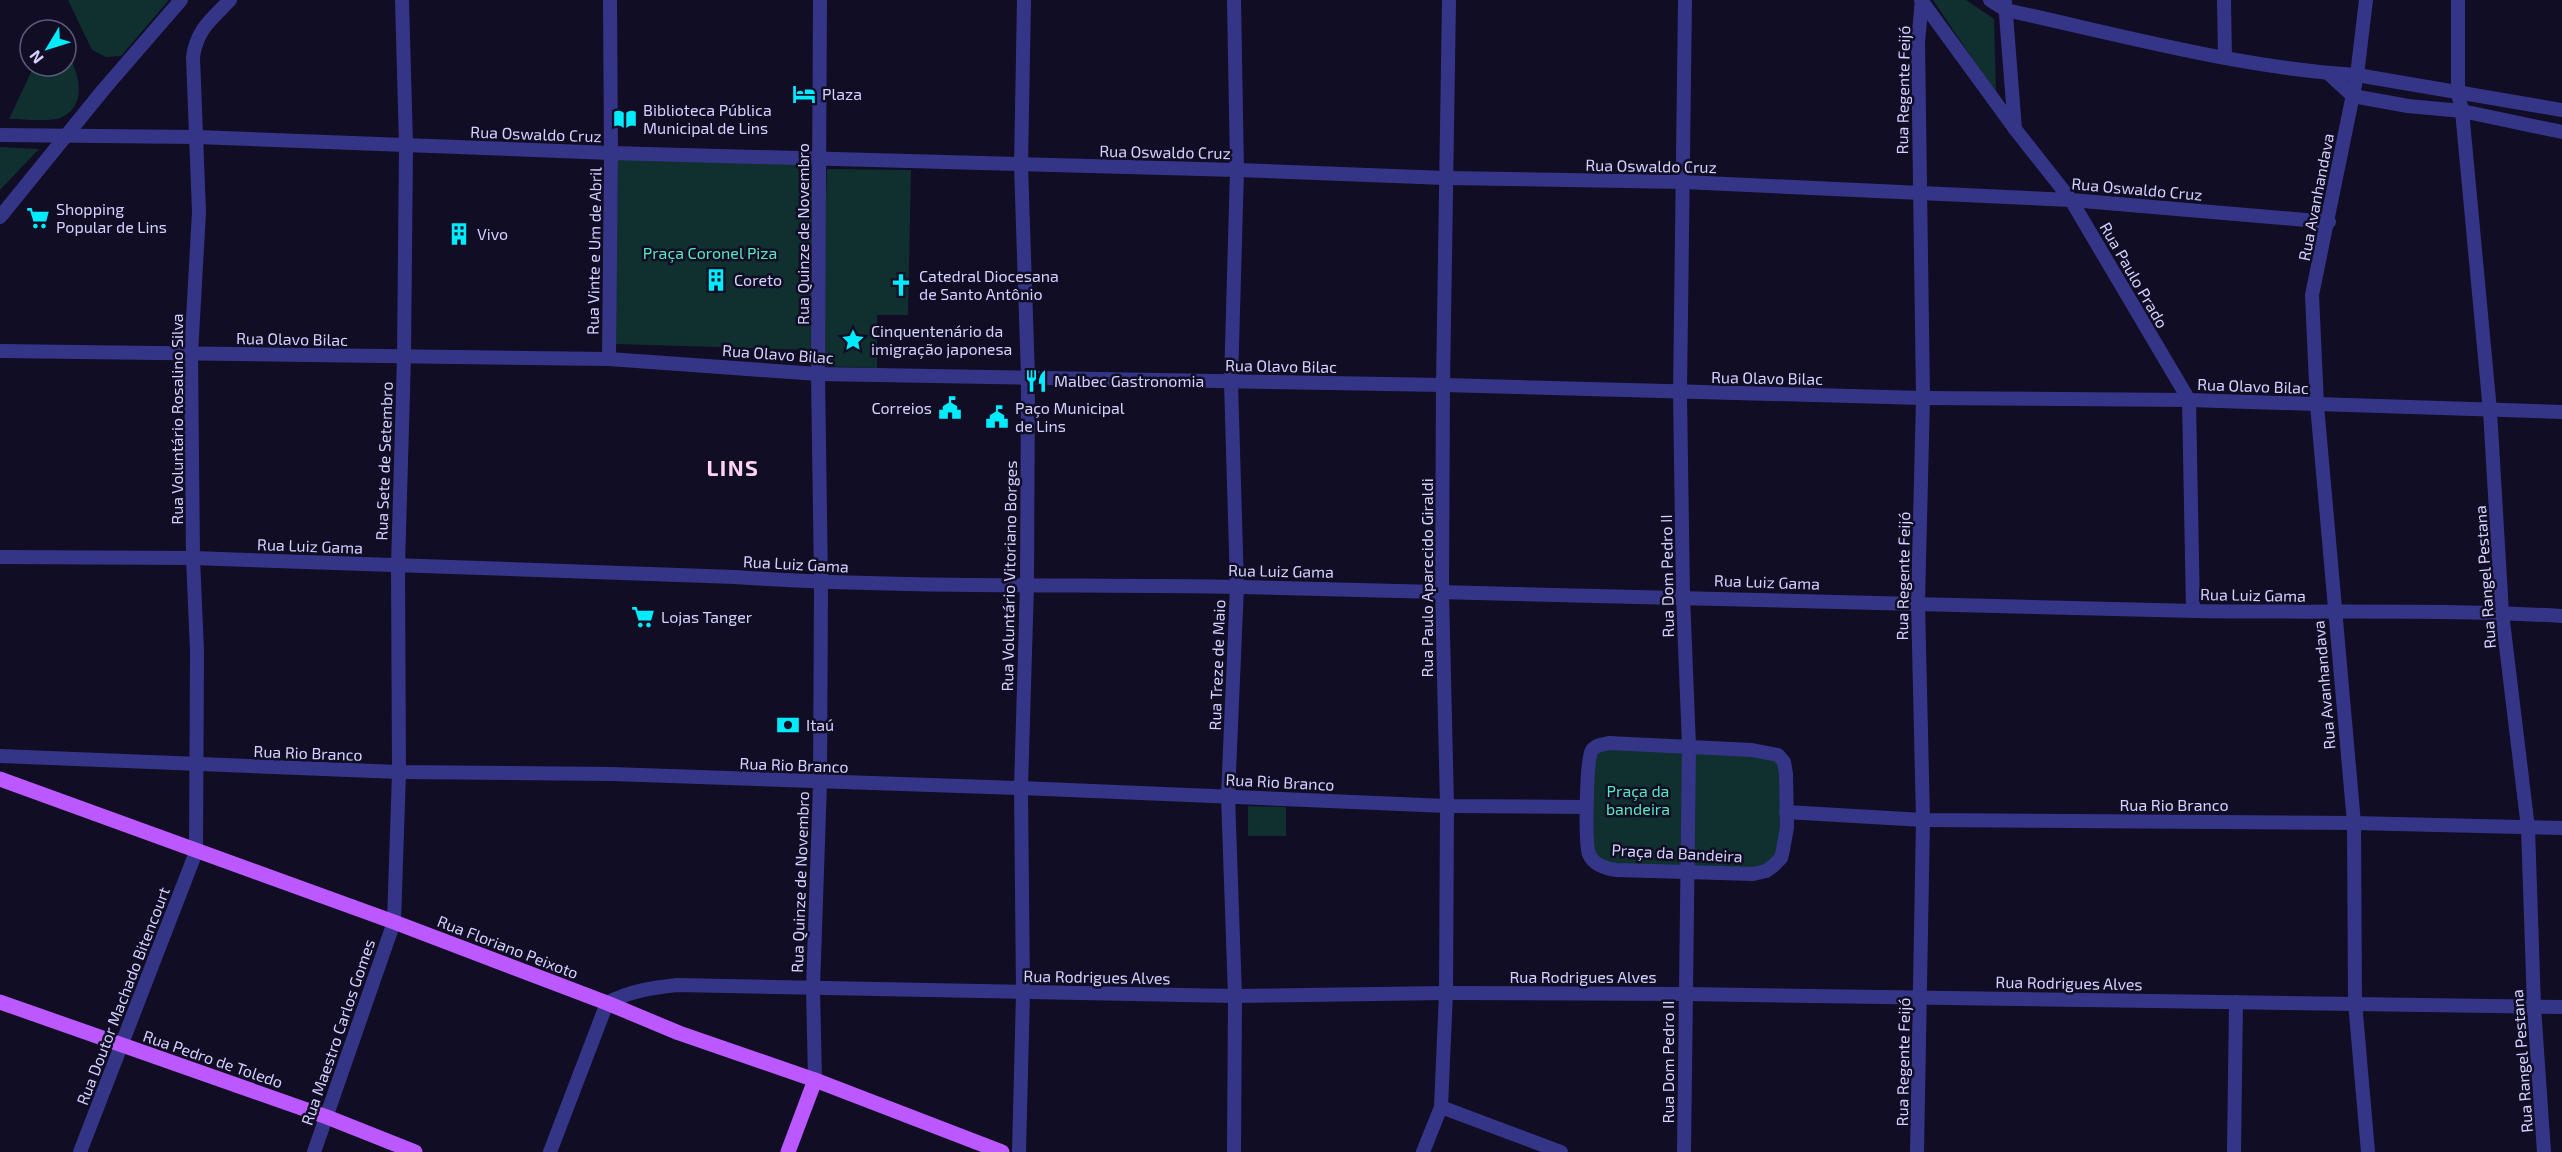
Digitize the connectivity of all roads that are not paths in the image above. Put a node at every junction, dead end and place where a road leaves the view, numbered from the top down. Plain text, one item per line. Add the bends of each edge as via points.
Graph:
1 (181, 0) edge
2 (230, 0) edge
3 (402, 0) edge
4 (610, 0) edge
5 (820, 0) edge
6 (1024, 0) edge
7 (1234, 0) edge
8 (1449, 0) edge
9 (1685, 0) edge
10 (1922, 0) edge
11 (1990, 0) edge
12 (2224, 0) edge
13 (2366, 0) edge
14 (2458, 0) edge
15 (2006, 5) edge
16 (2225, 57) junction
17 (2328, 73) junction
18 (2357, 75) junction
19 (2458, 93) junction
20 (2353, 96) junction
21 (2562, 110) edge
22 (2462, 111) junction
23 (2015, 129) junction
24 (2562, 132) edge
25 (67, 134) junction
26 (0, 135) edge
27 (197, 137) junction
28 (406, 145) junction
29 (611, 153) junction
30 (820, 157) junction
31 (1021, 165) junction
32 (1237, 170) junction
33 (1446, 178) junction
34 (1684, 182) junction
35 (1918, 191) junction
36 (2072, 200) junction
37 (0, 217) edge
38 (2329, 222) junction
39 (0, 351) edge
40 (190, 354) junction
41 (404, 357) junction
42 (609, 359) junction
43 (818, 374) junction
44 (1028, 377) junction
45 (1231, 382) junction
46 (1443, 385) junction
47 (1680, 393) junction
48 (1923, 398) junction
49 (2189, 400) junction
50 (2317, 405) junction
51 (2490, 411) junction
52 (2562, 412) edge
53 (0, 557) edge
54 (193, 558) junction
55 (398, 566) junction
56 (821, 583) junction
57 (1027, 585) junction
58 (1237, 586) junction
59 (1442, 591) junction
60 (1683, 596) junction
61 (1918, 602) junction
62 (2193, 611) junction
63 (2334, 613) junction
64 (2502, 613) junction
65 (2562, 616) edge
66 (1689, 746) junction
67 (0, 756) edge
68 (197, 766) junction
69 (399, 772) junction
70 (0, 779) edge
71 (820, 783) junction
72 (1021, 788) junction
73 (1228, 796) junction
74 (1447, 807) junction
75 (1587, 807) junction
76 (1786, 812) junction
77 (1923, 820) junction
78 (2354, 823) junction
79 (2528, 828) junction
80 (2562, 828) edge
81 (196, 852) junction
82 (1688, 871) junction
83 (394, 922) junction
84 (813, 988) junction
85 (1023, 993) junction
86 (1446, 993) junction
87 (1685, 994) junction
88 (1234, 996) junction
89 (1921, 998) junction
90 (0, 1002) edge
91 (2236, 1002) junction
92 (2355, 1002) junction
93 (607, 1003) junction
94 (2534, 1007) junction
95 (2562, 1007) edge
96 (122, 1047) junction
97 (815, 1080) junction
98 (1441, 1107) junction
99 (327, 1117) junction
100 (80, 1152) edge
101 (314, 1152) edge
102 (415, 1152) edge
103 (550, 1152) edge
104 (788, 1152) edge
105 (1002, 1152) edge
106 (1019, 1152) edge
107 (1234, 1152) edge
108 (1424, 1152) edge
109 (1561, 1152) edge
110 (1684, 1152) edge
111 (1917, 1152) edge
112 (2234, 1152) edge
113 (2368, 1152) edge
114 (2544, 1152) edge

1 - 25 street
2 - 27 street, Rua Voluntário Rosalino Silva via 200,31 195,42
3 - 28 street, Rua Sete de Setembro
4 - 29 street, Rua Vinte e Um de Abril
5 - 30 street, Rua Quinze de Novembro
6 - 31 street, Rua Voluntário Vitoriano Borges
7 - 32 street, Rua Treze de Maio
8 - 33 street, Rua Paulo Aparecido Giraldi
9 - 34 street, Rua Dom Pedro II
10 - 23 street, Rua Paulo Prado
10 - 35 street, Rua Regente Feijó via 1918,42
11 - 15 street
12 - 16 street
13 - 18 street, Rua Avanhandava
14 - 19 street, Rua Rangel Pestana
15 - 16 street
15 - 23 street
16 - 17 street
17 - 18 street
17 - 20 street
18 - 19 street
18 - 20 street, Rua Avanhandava
19 - 21 street
19 - 22 street, Rua Rangel Pestana
20 - 22 street
20 - 38 street, Rua Avanhandava
22 - 24 street
22 - 51 street, Rua Rangel Pestana
23 - 36 street, Rua Paulo Prado
25 - 26 street, Rua Oswaldo Cruz
25 - 27 street, Rua Oswaldo Cruz
25 - 37 street
27 - 28 street, Rua Oswaldo Cruz
27 - 40 street, Rua Voluntário Rosalino Silva via 199,212
28 - 29 street, Rua Oswaldo Cruz
28 - 41 street, Rua Sete de Setembro
29 - 30 street, Rua Oswaldo Cruz
29 - 42 street, Rua Vinte e Um de Abril
30 - 31 street, Rua Oswaldo Cruz
30 - 43 street, Rua Quinze de Novembro
31 - 32 street, Rua Oswaldo Cruz
31 - 44 street, Rua Voluntário Vitoriano Borges
32 - 33 street, Rua Oswaldo Cruz
32 - 45 street, Rua Treze de Maio
33 - 34 street, Rua Oswaldo Cruz
33 - 46 street, Rua Paulo Aparecido Giraldi
34 - 35 street, Rua Oswaldo Cruz
34 - 47 street, Rua Dom Pedro II
35 - 36 street, Rua Oswaldo Cruz
35 - 48 street, Rua Regente Feijó
36 - 38 street, Rua Oswaldo Cruz
36 - 49 street, Rua Paulo Prado
38 - 50 street, Rua Avanhandava via 2312,295
39 - 40 street, Rua Olavo Bilac
40 - 41 street, Rua Olavo Bilac
40 - 54 street, Rua Voluntário Rosalino Silva
41 - 42 street, Rua Olavo Bilac
41 - 55 street, Rua Sete de Setembro
42 - 43 street, Rua Olavo Bilac
43 - 44 street, Rua Olavo Bilac
43 - 56 street, Rua Quinze de Novembro
44 - 45 street, Rua Olavo Bilac
44 - 57 street, Rua Voluntário Vitoriano Borges
45 - 46 street, Rua Olavo Bilac
45 - 58 street, Rua Treze de Maio
46 - 47 street, Rua Olavo Bilac
46 - 59 street, Rua Paulo Aparecido Giraldi
47 - 48 street, Rua Olavo Bilac
47 - 60 street, Rua Dom Pedro II
48 - 49 street, Rua Olavo Bilac
48 - 61 street, Rua Regente Feijó
49 - 50 street, Rua Olavo Bilac
49 - 62 street, Rua Paulo Prado
50 - 51 street, Rua Olavo Bilac
50 - 63 street, Rua Avanhandava
51 - 52 street, Rua Olavo Bilac
51 - 64 street, Rua Rangel Pestana
53 - 54 street, Rua Luiz Gama
54 - 55 street, Rua Luiz Gama
54 - 68 street, Rua Voluntário Rosalino Silva
55 - 56 street, Rua Luiz Gama
55 - 69 street, Rua Sete de Setembro
56 - 57 street, Rua Luiz Gama
56 - 71 street, Rua Quinze de Novembro
57 - 58 street, Rua Luiz Gama
57 - 72 street, Rua Voluntário Vitoriano Borges
58 - 59 street, Rua Luiz Gama
58 - 73 street, Rua Treze de Maio
59 - 60 street, Rua Luiz Gama
59 - 74 street, Rua Paulo Aparecido Giraldi
60 - 61 street, Rua Luiz Gama
60 - 66 street, Rua Dom Pedro II
61 - 62 street, Rua Luiz Gama
61 - 77 street, Rua Regente Feijó
62 - 63 street, Rua Luiz Gama
63 - 64 street, Rua Luiz Gama
63 - 78 street, Rua Avanhandava
64 - 65 street, Rua Luiz Gama
64 - 79 street, Rua Rangel Pestana
66 - 75 street, Praça da Bandeira via 1599,745 1592,751
66 - 76 street, Praça da Bandeira via 1778,755 1785,768
66 - 82 street, Rua Dom Pedro II
67 - 68 street, Rua Rio Branco
68 - 69 street, Rua Rio Branco
68 - 81 street, Rua Voluntário Rosalino Silva
69 - 71 street, Rua Rio Branco via 612,774
69 - 83 street, Rua Sete de Setembro
70 - 81 main road, Rua Floriano Peixoto
71 - 72 street, Rua Rio Branco
71 - 84 street, Rua Quinze de Novembro
72 - 73 street, Rua Rio Branco
72 - 85 street, Rua Voluntário Vitoriano Borges
73 - 74 street, Rua Rio Branco
73 - 88 street, Rua Treze de Maio
74 - 75 street, Rua Rio Branco
74 - 86 street, Rua Paulo Aparecido Giraldi
75 - 82 street, Praça da Bandeira via 1589,854 1594,862 1617,870
76 - 77 street, Rua Rio Branco
76 - 82 street, Praça da Bandeira via 1781,858 1766,871
77 - 78 street, Rua Rio Branco
77 - 89 street, Rua Regente Feijó
78 - 79 street, Rua Rio Branco
78 - 92 street, Rua Avanhandava
79 - 80 street, Rua Rio Branco
79 - 94 street, Rua Rangel Pestana
81 - 83 main road, Rua Floriano Peixoto
81 - 96 street, Rua Doutor Machado Bitencourt
82 - 87 street, Rua Dom Pedro II
83 - 93 main road, Rua Floriano Peixoto
83 - 99 street, Rua Maestro Carlos Gomes
84 - 85 street, Rua Rodrigues Alves
84 - 93 street, Rua Rodrigues Alves via 677,985 644,988
84 - 97 street, Rua Quinze de Novembro
85 - 88 street, Rua Rodrigues Alves
85 - 106 street, Rua Voluntário Vitoriano Borges
86 - 87 street, Rua Rodrigues Alves
86 - 88 street, Rua Rodrigues Alves
86 - 98 street, Rua Paulo Aparecido Giraldi
87 - 89 street, Rua Rodrigues Alves
87 - 110 street, Rua Dom Pedro II
88 - 107 street, Rua Treze de Maio
89 - 91 street, Rua Rodrigues Alves
89 - 111 street, Rua Regente Feijó
90 - 96 main road, Rua Pedro de Toledo
91 - 92 street, Rua Rodrigues Alves
91 - 112 street
92 - 94 street, Rua Rodrigues Alves
92 - 113 street, Rua Avanhandava
93 - 97 main road, Rua Floriano Peixoto via 679,1033
93 - 103 street
94 - 95 street, Rua Rodrigues Alves
94 - 114 street, Rua Rangel Pestana
96 - 99 main road, Rua Pedro de Toledo
96 - 100 street, Rua Doutor Machado Bitencourt
97 - 104 main road
97 - 105 main road, Rua Floriano Peixoto
98 - 108 street, Rua Paulo Aparecido Giraldi
98 - 109 street
99 - 101 street, Rua Maestro Carlos Gomes
99 - 102 main road, Rua Pedro de Toledo

